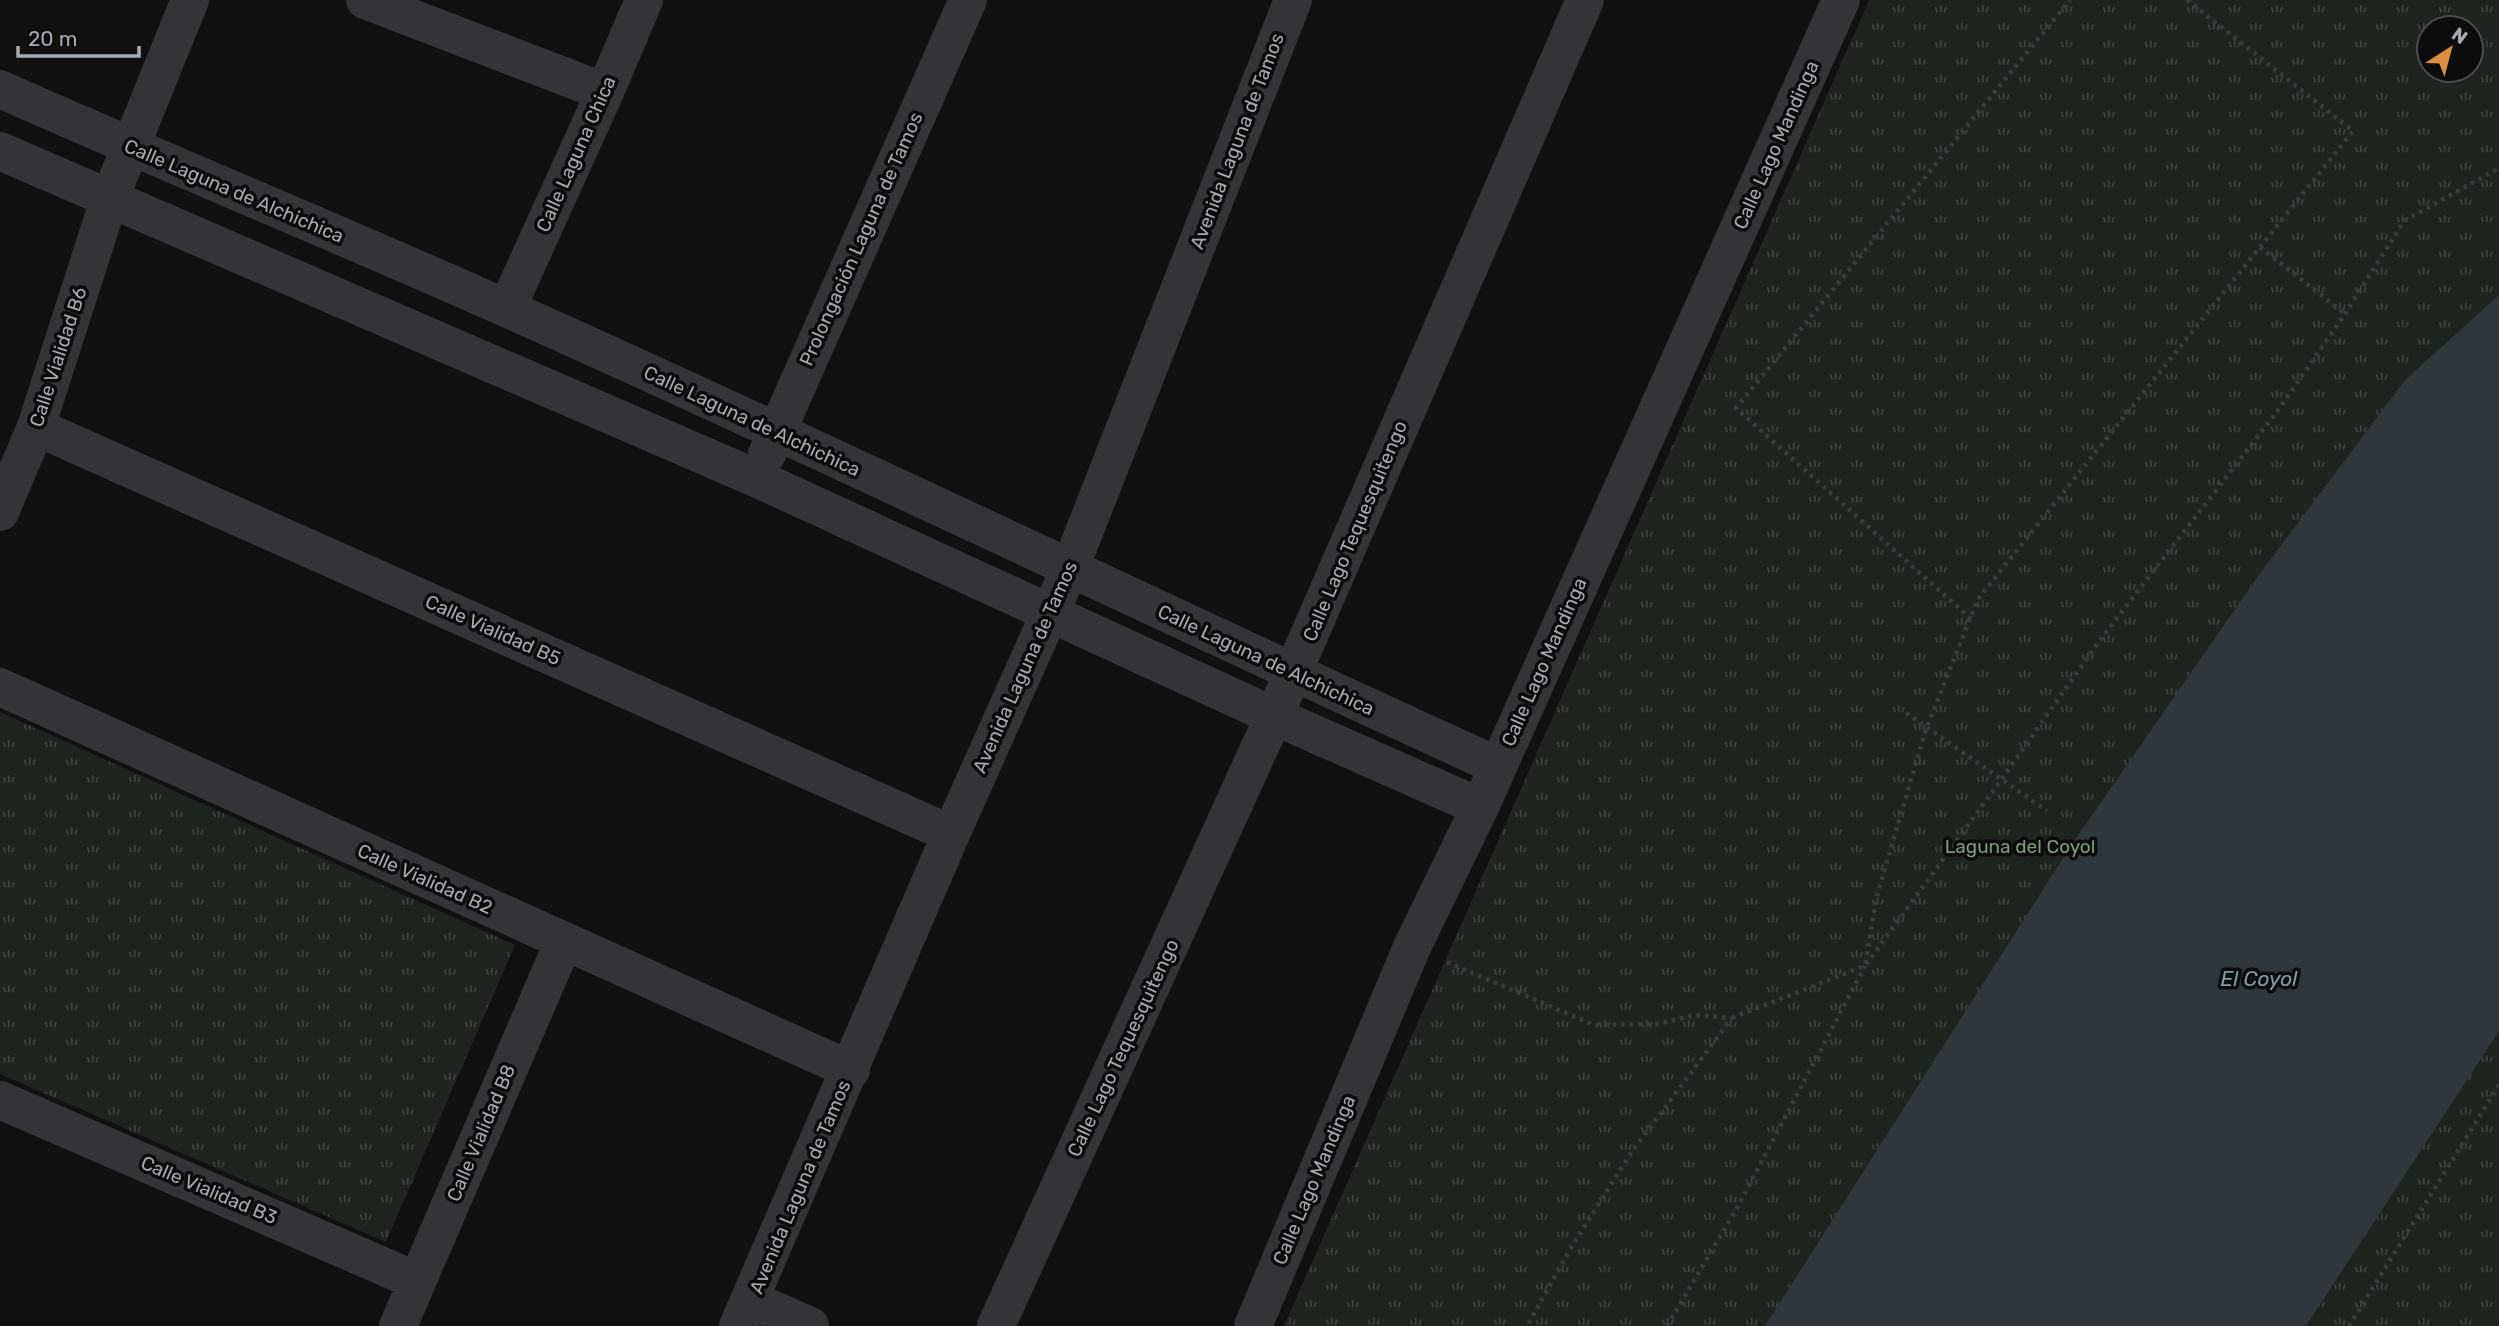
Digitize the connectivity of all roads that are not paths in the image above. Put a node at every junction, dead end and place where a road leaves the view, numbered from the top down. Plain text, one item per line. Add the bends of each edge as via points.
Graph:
1 (190, 0) edge
2 (365, 0) edge
3 (644, 0) edge
4 (968, 0) edge
5 (1293, 0) edge
6 (1585, 0) edge
7 (1841, 0) edge
8 (0, 89) edge
9 (605, 92) junction
10 (130, 147) junction
11 (0, 151) edge
12 (109, 200) junction
13 (506, 308) junction
14 (36, 427) junction
15 (775, 431) junction
16 (758, 478) junction
17 (0, 512) edge
18 (1070, 568) junction
19 (1049, 611) junction
20 (1293, 673) junction
21 (0, 687) edge
22 (1274, 716) junction
23 (1498, 766) junction
24 (1480, 807) junction
25 (951, 834) junction
26 (564, 941) junction
27 (851, 1070) junction
28 (0, 1100) edge
29 (417, 1281) junction
30 (745, 1313) edge
31 (398, 1326) edge
32 (810, 1326) edge
33 (996, 1326) edge
34 (1253, 1326) edge

1 - 10 street, Calle Vialidad B6
2 - 9 street
3 - 9 street, Calle Laguna Chica
4 - 15 street, Prolongación Laguna de Tamos
5 - 18 street, Avenida Laguna de Tamos
6 - 20 street, Calle Lago Tequesquitengo
7 - 23 street, Calle Lago Mandinga
8 - 10 street, Calle Laguna de Alchichica
9 - 13 street, Calle Laguna Chica
10 - 12 street, Calle Vialidad B6
10 - 13 street, Calle Laguna de Alchichica
11 - 12 street
12 - 14 street, Calle Vialidad B6
12 - 16 street
13 - 15 street, Calle Laguna de Alchichica
14 - 17 street, Calle Vialidad B6
14 - 25 street, Calle Vialidad B5
15 - 16 street, Prolongación Laguna de Tamos
15 - 18 street, Calle Laguna de Alchichica
16 - 19 street
18 - 19 street, Avenida Laguna de Tamos
18 - 20 street, Calle Laguna de Alchichica
19 - 22 street
19 - 25 street, Avenida Laguna de Tamos
20 - 22 street, Calle Lago Tequesquitengo
20 - 23 street, Calle Laguna de Alchichica
21 - 26 street, Calle Vialidad B2
22 - 24 street
22 - 33 street, Calle Lago Tequesquitengo
23 - 24 street, Calle Lago Mandinga
24 - 34 street, Calle Lago Mandinga via 1412,947
25 - 27 street, Avenida Laguna de Tamos
26 - 27 street, Calle Vialidad B2
26 - 29 street, Calle Vialidad B8
27 - 30 street, Avenida Laguna de Tamos
28 - 29 street, Calle Vialidad B3
29 - 31 street, Calle Vialidad B8
30 - 32 street

